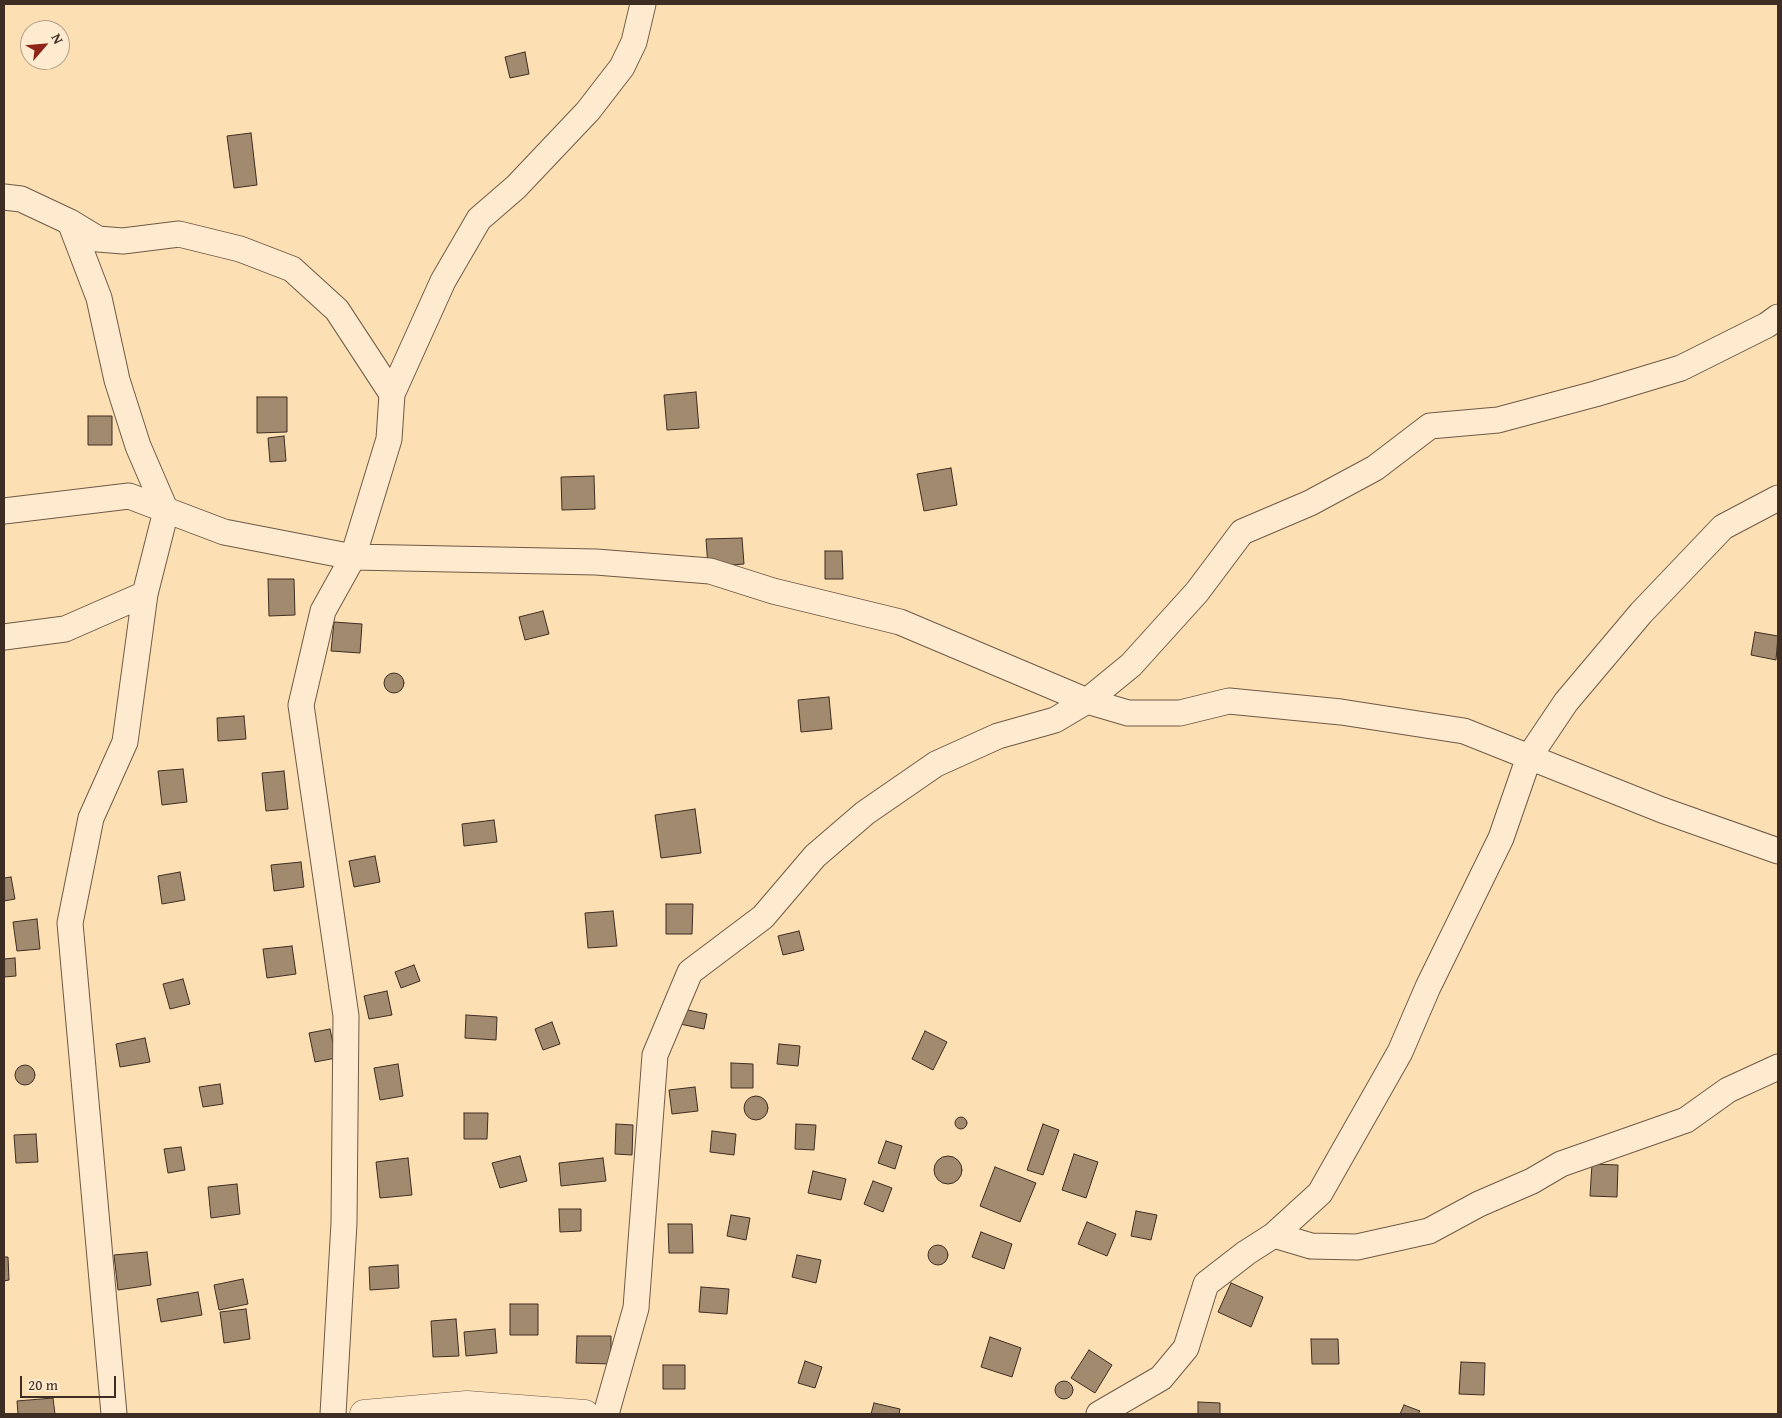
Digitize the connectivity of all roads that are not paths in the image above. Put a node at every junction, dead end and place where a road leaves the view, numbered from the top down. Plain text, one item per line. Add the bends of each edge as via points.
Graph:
1 (643, 4) edge
2 (4, 197) edge
3 (70, 222) junction
4 (1778, 318) edge
5 (392, 394) junction
6 (1778, 498) edge
7 (4, 511) edge
8 (166, 511) junction
9 (353, 556) junction
10 (145, 594) junction
11 (4, 637) edge
12 (1087, 701) junction
13 (1529, 757) junction
14 (1778, 851) edge
15 (1778, 1067) edge
16 (1274, 1235) junction
17 (114, 1414) edge
18 (333, 1414) edge
19 (364, 1414) edge
20 (585, 1414) edge
21 (606, 1414) edge
22 (1099, 1414) edge

1 - 5 street via 634,42 622,68 588,111 523,180 479,219 443,281
2 - 3 street via 21,199
3 - 5 street via 98,239 123,241 180,234 240,249 292,269 337,310
3 - 8 street via 100,298 117,380 138,446
4 - 12 street via 1768,326 1681,368 1498,420 1430,426 1374,468 1310,503 1242,532 1197,592 1131,665
5 - 9 street via 389,439
6 - 13 street via 1723,527 1641,613 1566,702
7 - 8 street via 129,496
8 - 9 street via 224,532
8 - 10 street
9 - 12 street via 596,562 710,572 900,622
9 - 18 street via 323,611 300,705 346,1016 344,1223
10 - 11 street via 65,629
10 - 17 street via 125,742 91,818 70,923
12 - 13 street via 1128,713 1180,713 1229,701 1341,712 1464,731
12 - 21 street via 1055,720 998,736 936,764 865,813 815,856 763,916 690,972 655,1055 636,1308
13 - 14 street via 1662,810
13 - 16 street via 1501,838 1400,1052 1320,1193
15 - 16 street via 1728,1090 1686,1120 1562,1164 1429,1231 1357,1247 1311,1246
16 - 22 street via 1206,1284 1186,1348 1161,1378
19 - 20 street via 467,1405

